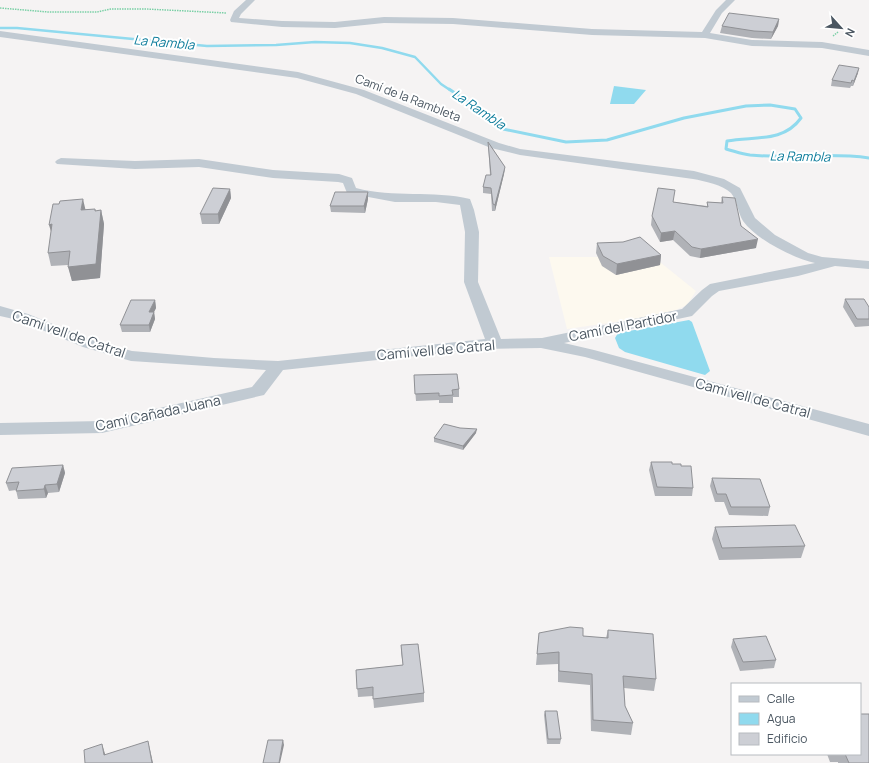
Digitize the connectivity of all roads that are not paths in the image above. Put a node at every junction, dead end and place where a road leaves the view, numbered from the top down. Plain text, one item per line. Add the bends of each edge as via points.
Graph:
1 (251, 0) edge
2 (731, 0) edge
3 (0, 34) edge
4 (705, 35) junction
5 (869, 53) edge
6 (61, 162) dead end
7 (835, 263) junction
8 (869, 265) edge
9 (0, 311) edge
10 (541, 343) junction
11 (495, 344) junction
12 (278, 366) junction
13 (0, 429) edge
14 (869, 430) edge

1 - 4 street via 237,13 234,20 335,25 384,20 453,21 592,32
2 - 4 street via 719,12
3 - 7 street, Camí de la Rambleta via 298,75 360,92 495,146 694,175 720,182 736,191 749,220 770,238 803,256
4 - 5 street via 752,43 822,45
6 - 11 street via 198,164 273,174 339,178 348,180 351,190 362,193 395,198 436,198 465,202 472,232 471,282
7 - 8 street, Camí de la Rambleta
7 - 10 street, Camí del Partidor via 715,287 707,291 696,307 687,313
9 - 12 street, Camí vell de Catral via 23,317 89,344 131,356
10 - 11 street, Camí vell de Catral
10 - 14 street, Camí vell de Catral via 595,355
11 - 12 street, Camí vell de Catral
12 - 13 street, Camí Cañada Juana via 258,391 102,427

